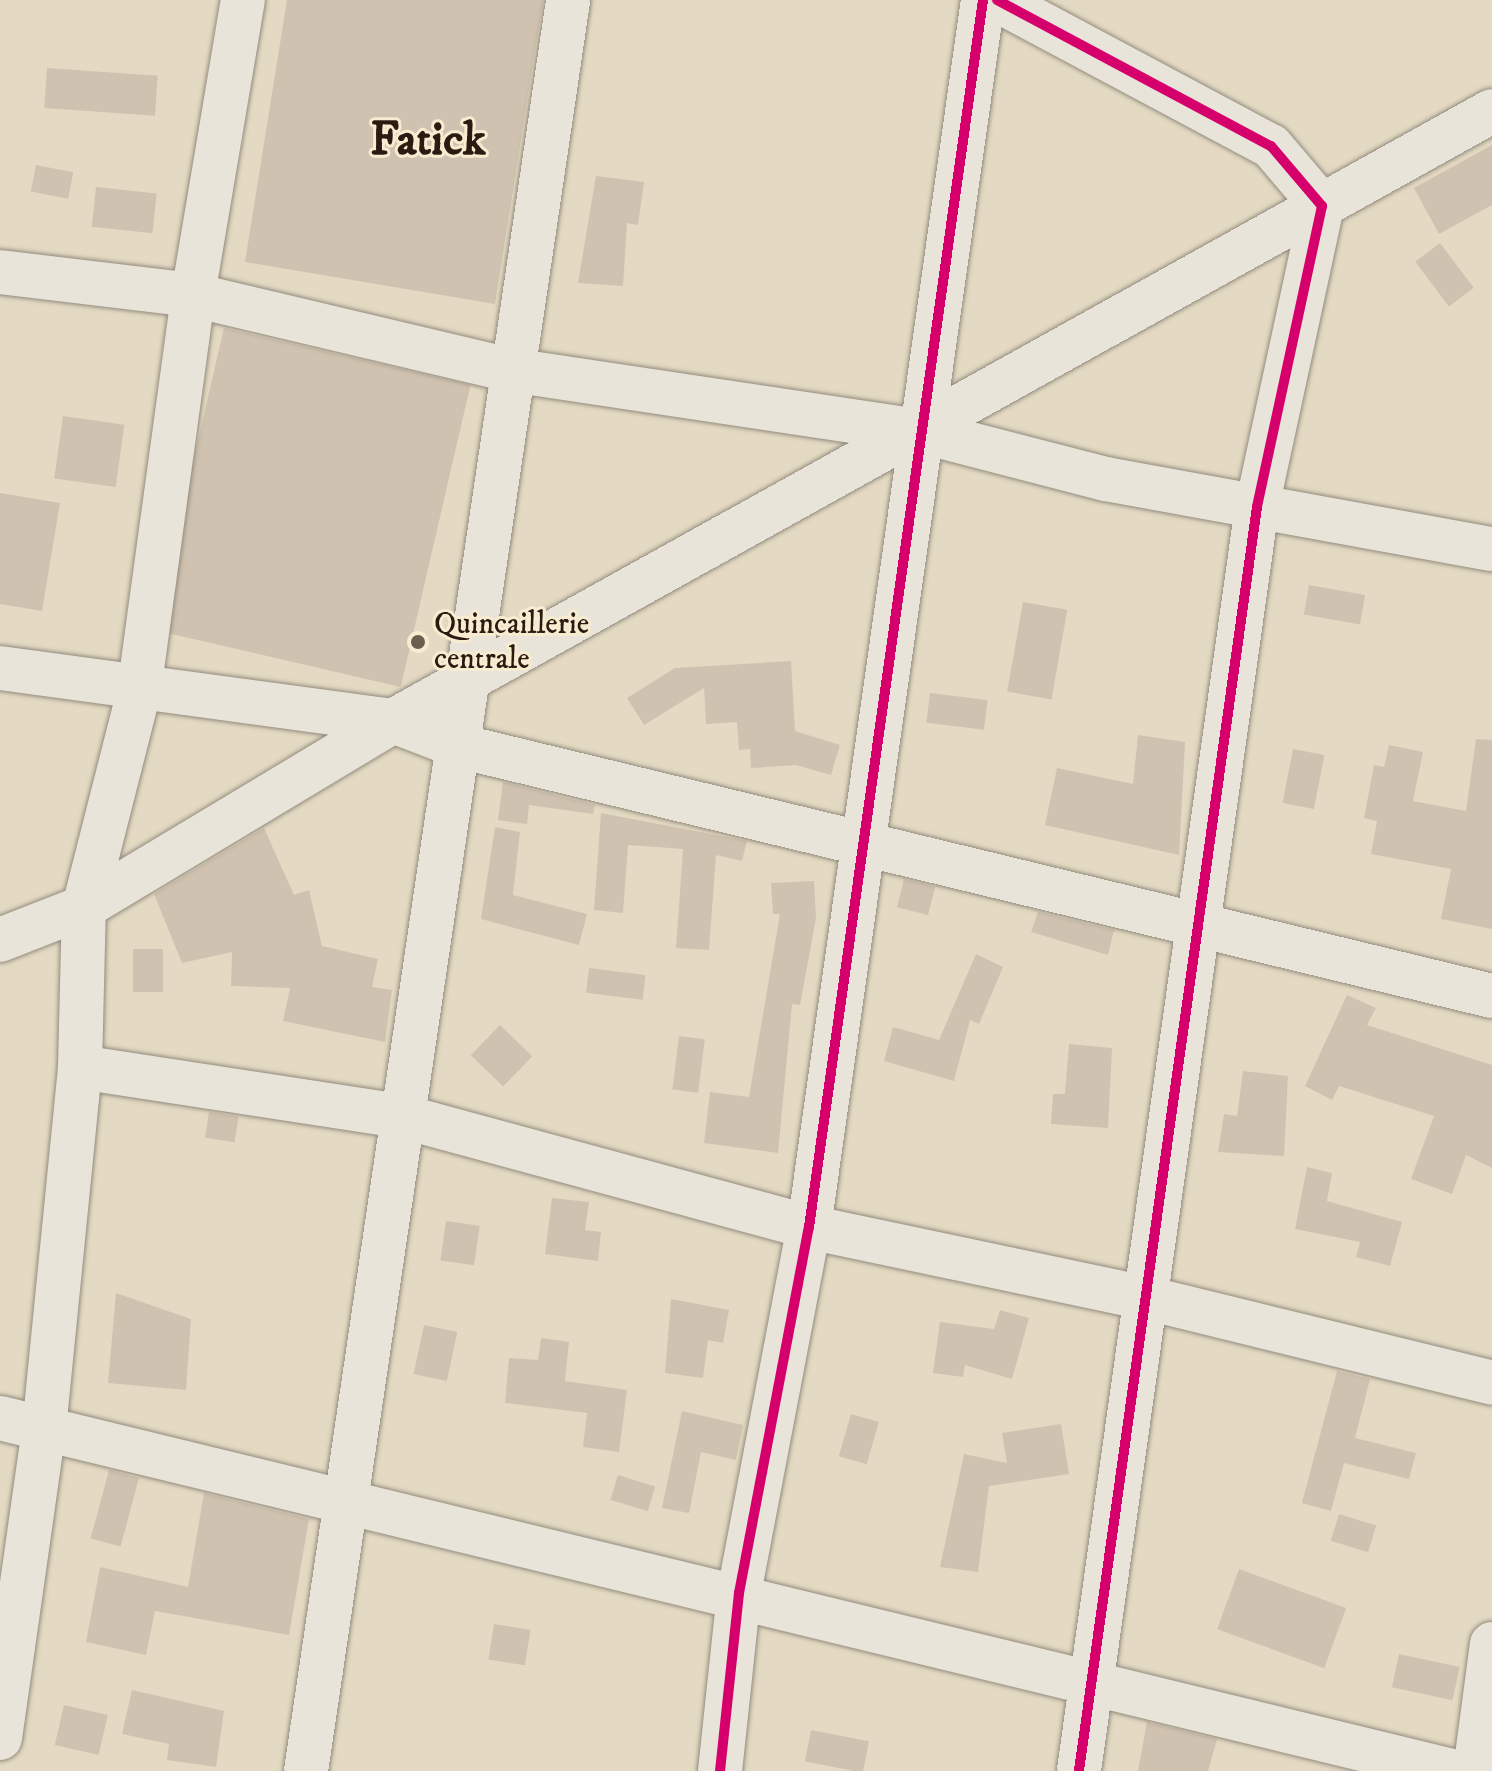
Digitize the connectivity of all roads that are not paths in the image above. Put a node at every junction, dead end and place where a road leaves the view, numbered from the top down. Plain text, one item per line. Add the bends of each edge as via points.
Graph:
1 (243, 0) edge
2 (568, 0) edge
3 (983, 0) edge
4 (997, 0) edge
5 (1492, 111) edge
6 (1322, 206) junction
7 (0, 272) edge
8 (193, 295) junction
9 (511, 370) junction
10 (920, 431) junction
11 (1257, 507) junction
12 (1492, 549) edge
13 (0, 668) edge
14 (463, 688) junction
15 (139, 691) junction
16 (393, 721) junction
17 (455, 745) junction
18 (859, 841) junction
19 (84, 907) junction
20 (1200, 925) junction
21 (0, 940) edge
22 (1492, 996) edge
23 (80, 1067) junction
24 (401, 1116) junction
25 (809, 1227) junction
26 (1147, 1298) junction
27 (1492, 1383) edge
28 (0, 1418) edge
29 (44, 1429) junction
30 (344, 1501) junction
31 (739, 1593) junction
32 (1492, 1644) edge
33 (1092, 1683) junction
34 (0, 1738) edge
35 (306, 1771) edge
36 (720, 1771) edge
37 (1079, 1771) edge
38 (1453, 1771) edge
39 (1475, 1771) edge

1 - 8 street
2 - 9 street
3 - 10 street
4 - 6 street via 1271,146
5 - 6 street
6 - 10 street
6 - 11 street
7 - 8 street
8 - 9 street
8 - 15 street
9 - 10 street
9 - 14 street
10 - 11 street via 1106,479
10 - 14 street
10 - 18 street
11 - 12 street
11 - 20 street
13 - 15 street
14 - 16 street
14 - 17 street
15 - 16 street
15 - 19 street
16 - 17 street
16 - 19 street
17 - 18 street
17 - 24 street
18 - 20 street
18 - 25 street
19 - 21 street
19 - 23 street
20 - 22 street
20 - 26 street
23 - 24 street
23 - 29 street
24 - 25 street
24 - 30 street
25 - 26 street
25 - 31 street
26 - 27 street
26 - 33 street
28 - 29 street
29 - 30 street
29 - 34 street
30 - 31 street
30 - 35 street
31 - 33 street
31 - 36 street
32 - 39 street
33 - 37 street
33 - 38 street

